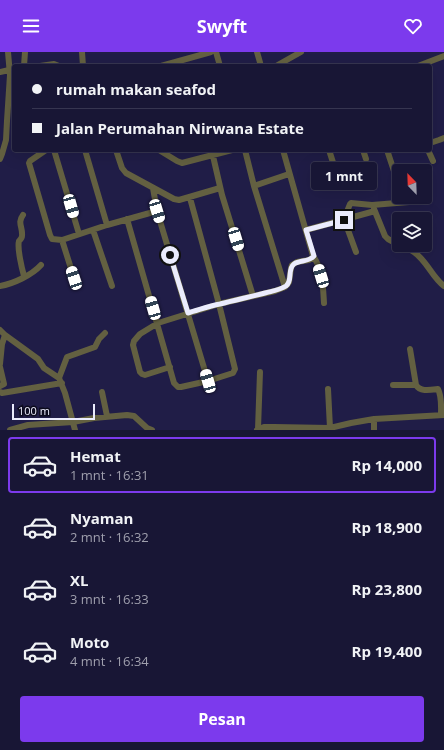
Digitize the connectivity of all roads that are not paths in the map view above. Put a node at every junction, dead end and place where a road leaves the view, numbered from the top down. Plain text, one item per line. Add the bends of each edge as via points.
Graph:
1 (8, 52) edge
2 (25, 52) edge
3 (82, 52) edge
4 (211, 52) edge
5 (216, 52) edge
6 (257, 52) edge
7 (299, 53) edge
8 (444, 56) edge
9 (184, 63) edge
10 (24, 64) edge
11 (83, 64) edge
12 (219, 64) edge
13 (260, 64) edge
14 (280, 64) edge
15 (423, 64) edge
16 (0, 72) edge
17 (11, 73) edge
18 (0, 121) edge
19 (7, 123) junction
20 (12, 125) edge
21 (444, 138) edge
22 (3, 140) edge
23 (432, 142) edge
24 (43, 152) edge
25 (55, 152) edge
26 (86, 152) edge
27 (117, 152) edge
28 (162, 152) edge
29 (226, 152) edge
30 (246, 152) edge
31 (284, 152) edge
32 (330, 152) edge
33 (364, 152) edge
34 (388, 152) edge
35 (429, 152) edge
36 (213, 156) junction
37 (0, 159) edge
38 (366, 159) dead end
39 (433, 161) dead end
40 (392, 165) edge
41 (290, 174) junction
42 (339, 181) dead end
43 (254, 186) junction
44 (153, 188) junction
45 (220, 188) junction
46 (190, 198) junction
47 (397, 204) edge
48 (374, 208) junction
49 (157, 211) junction
50 (23, 215) dead end
51 (127, 219) junction
52 (344, 220) junction
53 (107, 225) junction
54 (93, 230) junction
55 (306, 230) junction
56 (79, 234) junction
57 (62, 240) junction
58 (392, 241) edge
59 (356, 252) dead end
60 (414, 252) edge
61 (314, 256) junction
62 (41, 264) dead end
63 (24, 276) junction
64 (74, 278) dead end
65 (0, 286) edge
66 (112, 286) dead end
67 (444, 286) edge
68 (284, 287) junction
69 (253, 296) junction
70 (324, 303) dead end
71 (219, 304) junction
72 (188, 313) junction
73 (158, 323) junction
74 (2, 333) edge
75 (105, 333) dead end
76 (96, 346) junction
77 (410, 349) dead end
78 (101, 352) dead end
79 (0, 364) edge
80 (0, 367) edge
81 (170, 367) junction
82 (260, 372) dead end
83 (60, 380) junction
84 (208, 381) junction
85 (393, 385) dead end
86 (416, 385) junction
87 (0, 386) edge
88 (328, 389) dead end
89 (0, 392) edge
90 (102, 392) dead end
91 (442, 415) edge
92 (106, 416) junction
93 (374, 419) junction
94 (73, 422) junction
95 (330, 428) junction
96 (340, 428) edge
97 (316, 429) edge
98 (10, 430) edge
99 (75, 430) edge
100 (152, 430) edge
101 (257, 430) edge
102 (374, 430) edge

1 - 17 street
2 - 10 street
3 - 11 street
4 - 9 street
5 - 12 street
6 - 13 street
7 - 14 street
8 - 15 street
16 - 17 street
17 - 19 street
18 - 19 street
19 - 20 street
19 - 22 street
21 - 23 street
22 - 37 street
24 - 57 street via 30,161 29,165 50,235
25 - 56 street
26 - 53 street
27 - 44 street via 126,173
28 - 36 street via 182,163
29 - 36 street
30 - 43 street
31 - 41 street
32 - 42 street
33 - 38 street
34 - 40 street
35 - 39 street
36 - 45 street
41 - 43 street
41 - 55 street
43 - 68 street
44 - 46 street via 176,200
44 - 49 street
45 - 46 street
45 - 69 street
46 - 71 street
47 - 48 street
48 - 52 street
48 - 52 street via 351,203
48 - 58 street via 385,236
49 - 51 street
49 - 72 street
50 - 63 street via 20,219 22,237 19,245
51 - 53 street
51 - 73 street
52 - 55 street
52 - 59 street
53 - 54 street
54 - 56 street
54 - 66 street
55 - 61 street
56 - 57 street
57 - 64 street
60 - 67 street
61 - 68 street via 310,260 292,265 289,282
61 - 70 street via 323,284
62 - 63 street via 36,270
63 - 65 street
68 - 69 street
69 - 71 street
71 - 72 street
71 - 84 street via 235,369 231,374
72 - 73 street
72 - 84 street
73 - 81 street
73 - 81 street via 140,334 132,345 142,374
74 - 79 street
74 - 83 street
75 - 76 street
76 - 78 street
76 - 83 street via 67,357
77 - 86 street
80 - 87 street via 4,384
81 - 84 street via 174,383 178,387
82 - 101 street
83 - 89 street
83 - 94 street
85 - 86 street
86 - 91 street via 422,390 439,390
88 - 95 street
90 - 92 street
91 - 93 street
92 - 94 street
92 - 100 street via 134,416
93 - 96 street
93 - 102 street
94 - 98 street via 28,425
94 - 99 street
95 - 96 street
95 - 97 street
97 - 101 street via 264,427

